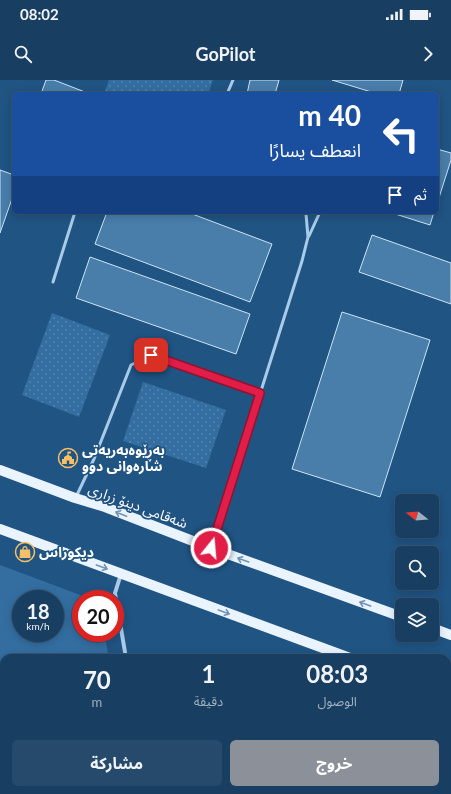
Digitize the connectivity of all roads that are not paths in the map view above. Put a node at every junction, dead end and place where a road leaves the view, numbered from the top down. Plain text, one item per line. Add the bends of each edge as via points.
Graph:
1 (233, 80) edge
2 (228, 92) edge
3 (74, 214) edge
4 (306, 214) edge
5 (319, 214) edge
6 (308, 237) junction
7 (53, 282) dead end
8 (260, 393) junction
9 (0, 470) edge
10 (75, 498) junction
11 (0, 529) edge
12 (211, 548) junction
13 (121, 574) junction
14 (395, 614) edge
15 (439, 631) edge
16 (451, 635) edge
17 (125, 654) edge
18 (339, 654) edge

1 - 2 lane
3 - 7 lane
4 - 6 lane
5 - 6 lane
6 - 8 lane
8 - 10 lane via 151,355 139,360 131,365 94,459
8 - 12 lane
9 - 10 main road, شەقامی دینۆ زراری
12 -> 10 main road, شەقامی دینۆ زراری
11 -> 13 main road
14 -> 12 main road, شەقامی دینۆ زراری
13 - 17 street via 115,593
13 -> 18 main road
15 - 16 main road

